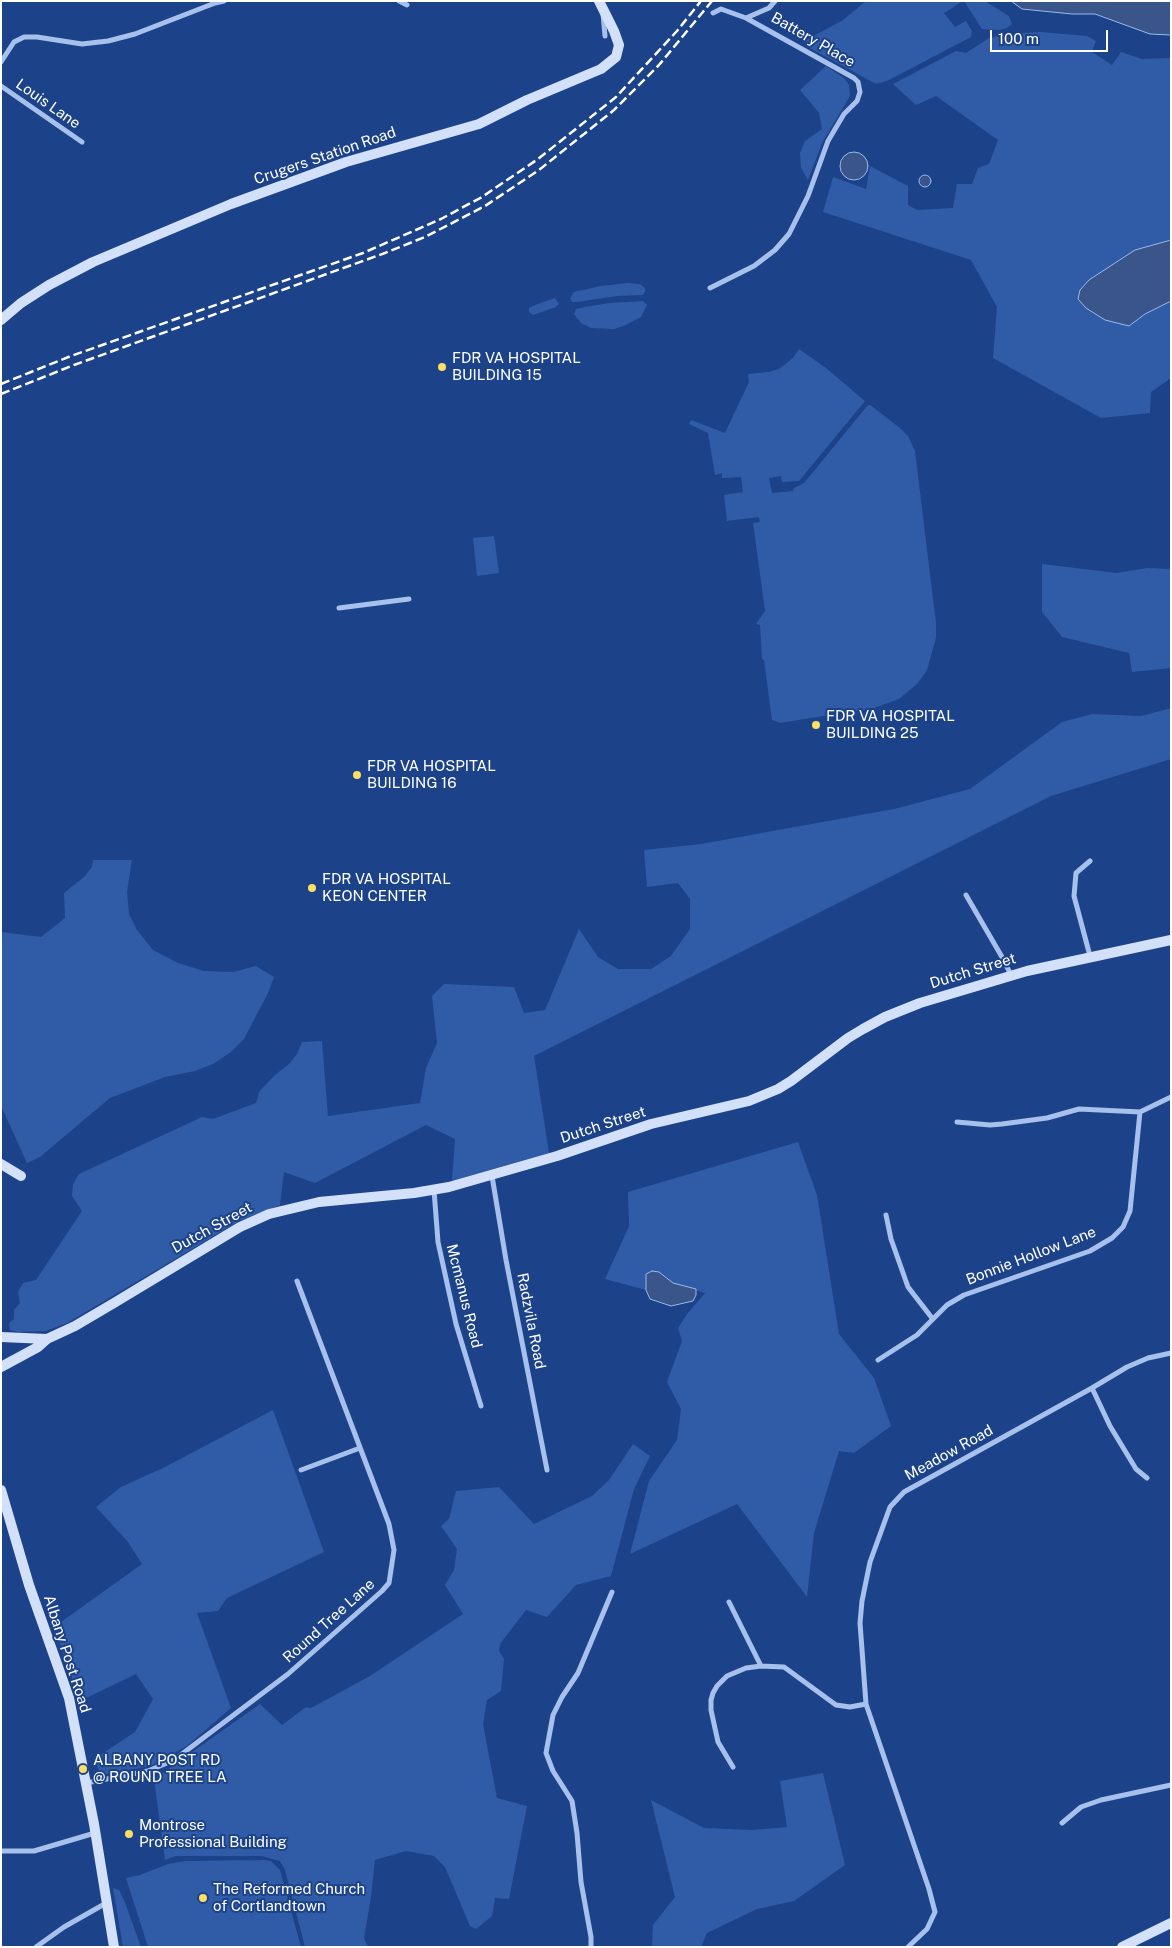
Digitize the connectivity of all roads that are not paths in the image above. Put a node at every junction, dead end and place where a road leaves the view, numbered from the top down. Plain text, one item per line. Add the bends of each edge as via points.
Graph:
1 (224, 1) edge
2 (399, 1) edge
3 (775, 1) edge
4 (407, 5) dead end
5 (601, 5) edge
6 (714, 13) dead end
7 (746, 18) junction
8 (605, 36) dead end
9 (1, 62) edge
10 (1, 86) edge
11 (82, 142) dead end
12 (710, 288) dead end
13 (1, 320) edge
14 (408, 599) dead end
15 (339, 608) dead end
16 (1090, 861) dead end
17 (966, 894) dead end
18 (1171, 940) edge
19 (1090, 956) junction
20 (1011, 975) junction
21 (1171, 1097) edge
22 (1140, 1112) junction
23 (957, 1122) dead end
24 (1, 1164) edge
25 (21, 1176) dead end
26 (492, 1176) junction
27 (434, 1190) junction
28 (886, 1215) dead end
29 (297, 1281) dead end
30 (932, 1318) junction
31 (1, 1337) edge
32 (47, 1339) junction
33 (1171, 1353) edge
34 (878, 1360) dead end
35 (1, 1367) edge
36 (1092, 1388) junction
37 (481, 1406) dead end
38 (360, 1448) junction
39 (301, 1470) dead end
40 (547, 1470) dead end
41 (1147, 1478) dead end
42 (1, 1490) edge
43 (612, 1592) dead end
44 (729, 1602) dead end
45 (761, 1666) junction
46 (866, 1704) junction
47 (733, 1767) dead end
48 (86, 1783) junction
49 (1171, 1785) edge
50 (1062, 1823) dead end
51 (95, 1833) junction
52 (1, 1851) edge
53 (108, 1902) junction
54 (1171, 1923) edge
55 (36, 1947) edge
56 (114, 1947) edge
57 (591, 1947) edge
58 (908, 1947) edge
59 (1122, 1947) edge

1 - 9 street via 108,41 82,44 24,37 14,42
2 - 4 street
3 - 7 street, Battery Place via 769,8
5 - 8 street
5 - 13 street, Crugers Station Road via 619,45 616,58 601,69 479,124 346,162 224,207 93,262 49,285
6 - 7 street, Battery Place via 721,9
7 - 12 street, Battery Place via 854,78 860,92 828,141 808,196 789,234 754,266
10 - 11 street, Louis Lane
14 - 15 street
16 - 19 street via 1076,874 1074,896
17 - 20 street
18 - 19 street, Dutch Street
19 - 20 street, Dutch Street
20 - 26 street, Dutch Street via 885,1017 848,1038 791,1081 764,1096 651,1124
21 - 22 street
22 - 23 street via 1079,1109 1047,1118 1002,1124
22 - 30 street, Bonnie Hollow Lane via 1130,1211 1123,1227 1112,1238 1090,1251 964,1295
24 - 25 street
26 - 27 street, Dutch Street
26 - 40 street, Radzvila Road
27 - 32 street, Dutch Street via 319,1202 269,1214 240,1227 75,1326
27 - 37 street, Mcmanus Road via 438,1242 456,1324
28 - 30 street via 908,1287
29 - 38 street, Round Tree Lane
30 - 34 street, Bonnie Hollow Lane via 916,1335
31 - 32 street
32 - 35 street, Dutch Street
33 - 36 street, Meadow Road via 1127,1367
36 - 41 street via 1136,1469
36 - 46 street, Meadow Road via 904,1492 890,1508 870,1562 862,1601 860,1624
38 - 39 street
38 - 48 street, Round Tree Lane via 389,1524 394,1550 389,1583 288,1674 174,1760 148,1771
42 - 48 street, Albany Post Road via 29,1585 69,1698
43 - 57 street via 578,1672 553,1715 546,1753 572,1801
44 - 45 street
45 - 46 street via 784,1667 836,1705
45 - 47 street via 727,1676 717,1686 711,1700 718,1742
46 - 58 street, Meadow Road via 935,1912 927,1929
48 - 51 street, Albany Post Road
49 - 50 street via 1101,1800 1081,1807
51 - 52 street via 34,1851
51 - 53 street, Albany Post Road
53 - 55 street
53 - 56 street, Albany Post Road
54 - 59 street

